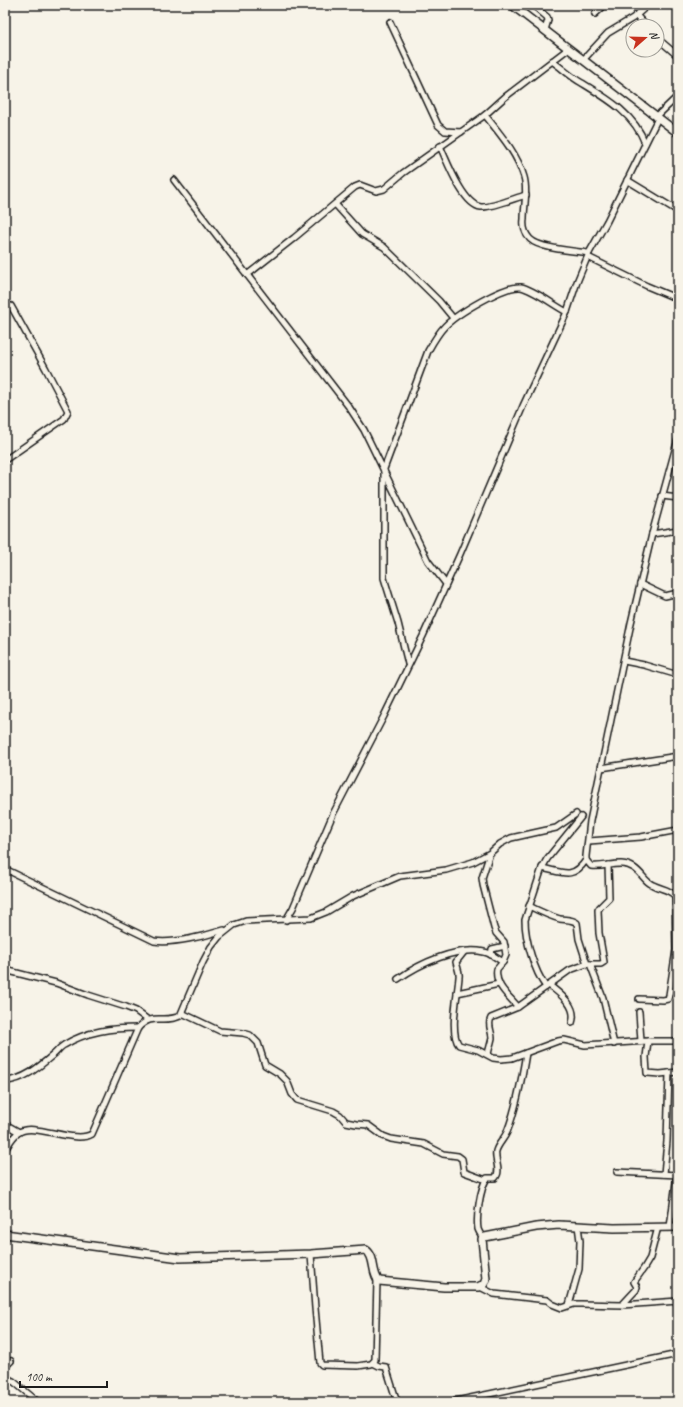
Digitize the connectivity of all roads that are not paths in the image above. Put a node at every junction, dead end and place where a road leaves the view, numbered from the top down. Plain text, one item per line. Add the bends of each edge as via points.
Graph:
1 (512, 5) edge
2 (533, 5) edge
3 (605, 5) edge
4 (648, 5) edge
5 (675, 5) edge
6 (678, 8) edge
7 (595, 14) dead end
8 (636, 15) junction
9 (639, 18) edge
10 (390, 22) dead end
11 (545, 30) junction
12 (665, 45) edge
13 (568, 49) junction
14 (678, 56) edge
15 (583, 60) junction
16 (552, 61) junction
17 (678, 96) edge
18 (485, 115) junction
19 (657, 117) junction
20 (462, 132) junction
21 (678, 133) edge
22 (645, 143) junction
23 (440, 146) junction
24 (174, 180) dead end
25 (627, 180) junction
26 (526, 195) junction
27 (335, 204) junction
28 (678, 211) edge
29 (588, 255) junction
30 (247, 275) junction
31 (678, 299) edge
32 (11, 306) dead end
33 (567, 312) junction
34 (453, 318) junction
35 (678, 439) edge
36 (5, 460) edge
37 (384, 469) junction
38 (662, 496) junction
39 (678, 498) edge
40 (678, 530) edge
41 (652, 534) junction
42 (446, 584) junction
43 (640, 584) junction
44 (678, 593) edge
45 (624, 661) junction
46 (408, 664) junction
47 (678, 675) edge
48 (678, 756) edge
49 (601, 768) junction
50 (576, 814) dead end
51 (581, 817) dead end
52 (678, 830) edge
53 (589, 842) junction
54 (490, 853) junction
55 (586, 860) junction
56 (608, 865) junction
57 (542, 868) junction
58 (5, 869) edge
59 (529, 906) junction
60 (286, 920) junction
61 (228, 930) junction
62 (505, 946) junction
63 (464, 952) junction
64 (491, 955) junction
65 (503, 962) junction
66 (588, 964) junction
67 (5, 970) edge
68 (398, 979) dead end
69 (499, 984) junction
70 (547, 986) junction
71 (458, 993) junction
72 (639, 999) dead end
73 (518, 1008) junction
74 (639, 1012) dead end
75 (182, 1014) junction
76 (148, 1020) junction
77 (572, 1023) dead end
78 (138, 1028) junction
79 (641, 1041) junction
80 (648, 1041) junction
81 (678, 1041) edge
82 (614, 1044) junction
83 (526, 1053) junction
84 (488, 1054) junction
85 (678, 1072) edge
86 (669, 1074) junction
87 (5, 1081) edge
88 (5, 1124) edge
89 (19, 1132) junction
90 (5, 1150) edge
91 (617, 1172) dead end
92 (664, 1174) junction
93 (677, 1175) edge
94 (486, 1180) junction
95 (578, 1226) junction
96 (658, 1227) junction
97 (670, 1227) junction
98 (678, 1227) edge
99 (5, 1234) edge
100 (483, 1238) junction
101 (312, 1254) junction
102 (377, 1280) junction
103 (480, 1287) junction
104 (678, 1301) edge
105 (569, 1305) junction
106 (622, 1305) junction
107 (678, 1354) edge
108 (11, 1361) dead end
109 (373, 1363) junction
110 (5, 1367) edge
111 (5, 1378) edge
112 (38, 1402) edge
113 (397, 1402) edge
114 (451, 1402) edge

1 - 11 street
2 - 11 street via 547,17
3 - 7 street
4 - 8 street
5 - 6 street
8 - 9 street
8 - 15 street via 608,33
10 - 20 street via 438,125 445,131
11 - 13 street
12 - 14 street
13 - 15 street
13 - 16 street
15 - 19 street
16 - 18 street via 504,97
16 - 22 street via 628,115 642,134
17 - 19 street
18 - 20 street
18 - 26 street via 511,148 524,177
19 - 21 street
19 - 22 street
20 - 23 street
22 - 25 street
23 - 26 street via 461,190 475,204 481,207 488,206
23 - 27 street via 381,191 360,185
24 - 30 street
25 - 28 street
25 - 29 street
26 - 29 street via 523,224 530,239 553,248
27 - 30 street
27 - 34 street via 362,234 384,247
29 - 31 street
29 - 33 street
30 - 37 street via 349,407
32 - 36 street via 68,411 64,418
33 - 34 street via 527,289 513,287
33 - 42 street
34 - 37 street via 436,337 428,351
35 - 38 street
37 - 42 street via 428,561
37 - 46 street via 384,578
38 - 39 street
38 - 41 street
40 - 41 street
41 - 43 street
42 - 46 street
43 - 44 street via 665,596
43 - 45 street
45 - 47 street
45 - 49 street
46 - 60 street via 366,753 333,814
48 - 49 street
49 - 53 street via 590,821
50 - 54 street via 556,828 511,838
51 - 57 street
52 - 53 street
53 - 55 street
54 - 60 street via 446,870 400,876 311,918
54 - 62 street via 482,878 483,885 494,928
55 - 56 street via 591,866
55 - 57 street via 580,869 571,873
56 - 66 street via 609,898 599,908 598,919 605,960 602,964
56 - 72 street via 624,864 635,868 648,882 670,892 675,899 676,950 668,999
57 - 59 street
58 - 61 street via 154,941 183,939
59 - 66 street via 562,920 577,922 579,939
59 - 70 street via 525,928 536,969
60 - 61 street via 246,921
61 - 75 street via 208,952
62 - 64 street via 492,949
62 - 65 street via 506,955
63 - 64 street via 484,952
63 - 68 street via 439,957
63 - 71 street via 456,962 459,976
64 - 65 street
65 - 69 street via 496,973
66 - 70 street via 570,970
66 - 82 street via 603,998
67 - 76 street via 56,982 126,1007
69 - 71 street
69 - 73 street
70 - 73 street
70 - 77 street via 563,996 573,1010
71 - 84 street via 454,1016 457,1043
73 - 84 street via 490,1020 492,1036
74 - 79 street
75 - 76 street via 170,1020
75 - 94 street via 220,1032 250,1035 258,1043 265,1065 287,1081 297,1100 334,1111 346,1122 368,1125 391,1139 424,1144 443,1154 458,1156 462,1159 464,1172
76 - 78 street
78 - 87 street via 114,1028 84,1036 63,1045 26,1076
78 - 89 street via 92,1134 87,1137 34,1130
79 - 80 street
79 - 82 street
80 - 81 street
80 - 86 street via 647,1073
82 - 83 street via 585,1045 564,1040
83 - 84 street via 501,1059
83 - 94 street via 523,1075 508,1128 496,1151 498,1176
85 - 86 street
86 - 92 street
88 - 89 street
89 - 90 street
91 - 92 street
92 - 93 street
93 - 97 street
94 - 100 street via 480,1202 478,1230
95 - 96 street
95 - 100 street via 536,1227
95 - 105 street via 579,1268
96 - 97 street
96 - 106 street via 650,1258 634,1282 636,1290
97 - 98 street
99 - 101 street via 180,1258
100 - 103 street via 486,1279
101 - 102 street via 366,1250 371,1255
101 - 109 street via 320,1363 329,1366 358,1366
102 - 103 street via 416,1286
102 - 109 street via 376,1358
103 - 105 street via 494,1294 544,1299 559,1307
104 - 106 street
105 - 106 street
107 - 114 street
108 - 110 street
109 - 113 street via 386,1366
111 - 112 street via 13,1381

